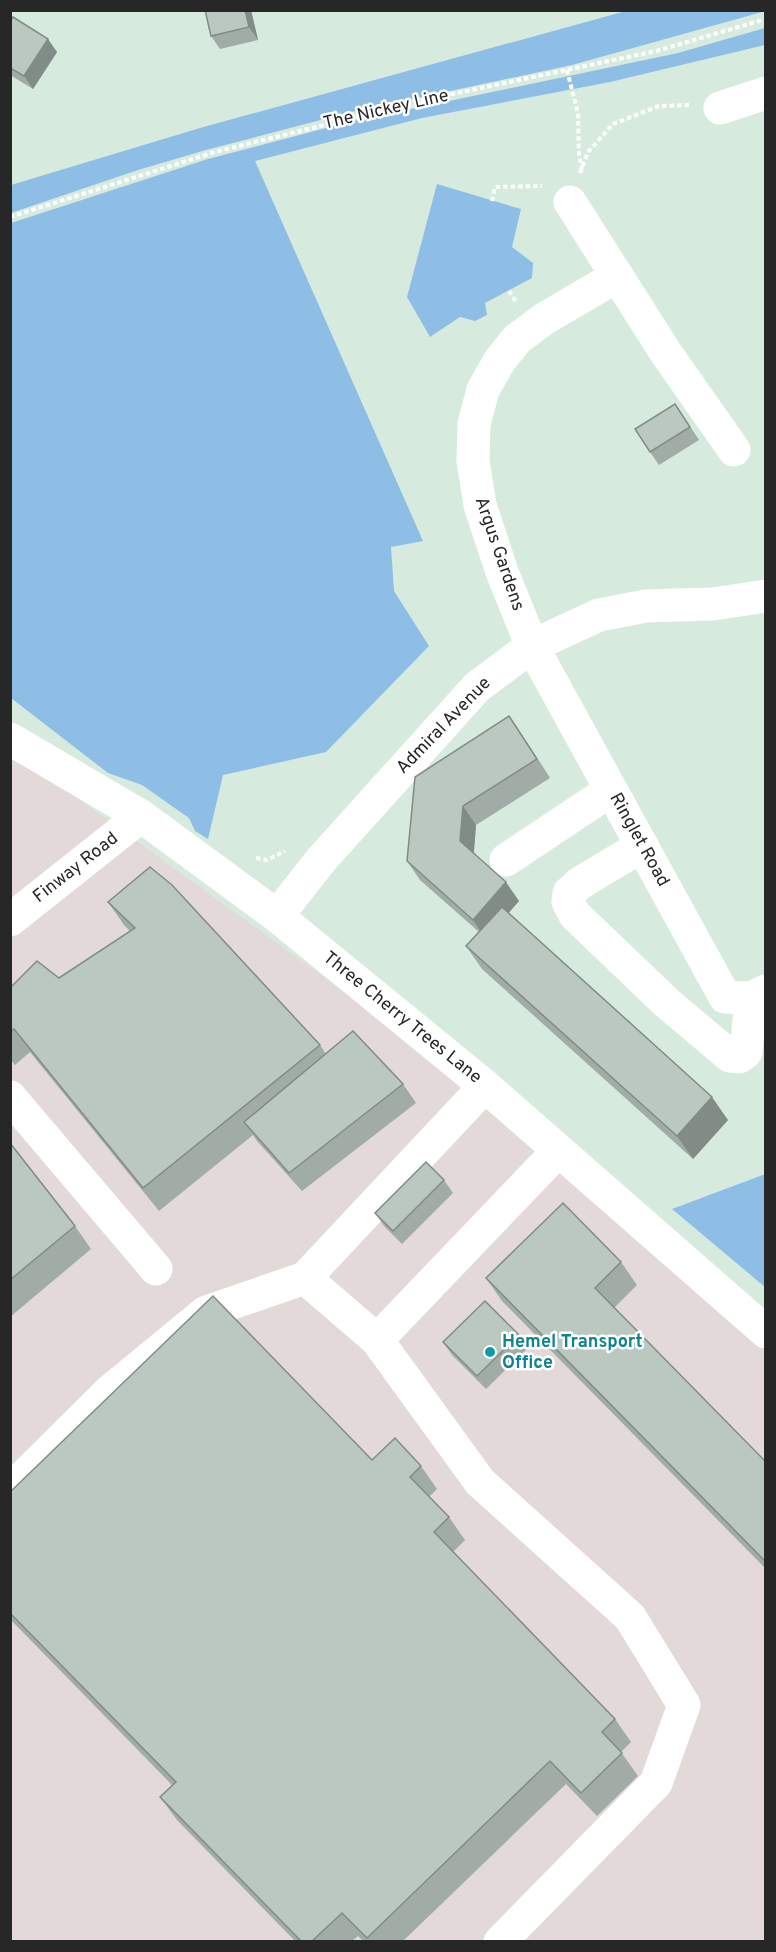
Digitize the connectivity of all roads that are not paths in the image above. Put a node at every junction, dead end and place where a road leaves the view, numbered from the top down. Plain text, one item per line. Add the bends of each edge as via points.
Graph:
1 (765, 93) edge
2 (720, 108) road end
3 (573, 193) road end
4 (617, 276) junction
5 (734, 450) dead end
6 (765, 596) edge
7 (532, 646) junction
8 (10, 739) edge
9 (611, 790) junction
10 (141, 816) junction
11 (642, 846) junction
12 (506, 860) dead end
13 (277, 916) junction
14 (10, 920) edge
15 (758, 995) edge
16 (485, 1086) junction
17 (10, 1097) edge
18 (558, 1151) junction
19 (156, 1269) dead end
20 (306, 1278) junction
21 (765, 1332) edge
22 (377, 1340) junction
23 (10, 1490) edge
24 (500, 1941) edge

1 - 2 street
3 - 4 street
4 - 5 street
4 - 7 street, Argus Gardens via 517,339 483,390 474,424 473,461 480,505
6 - 7 street, Admiral Avenue via 713,604 646,606 599,615
7 - 9 street, Ringlet Road
7 - 13 street, Admiral Avenue via 477,687 321,860
8 - 10 street, Three Cherry Trees Lane
9 - 11 street, Ringlet Road
9 - 12 street
10 - 13 street, Three Cherry Trees Lane
10 - 14 street, Finway Road
11 - 15 street, Ringlet Road via 725,997
11 - 15 street via 569,893 568,902 575,915 667,1004 730,1056 739,1057 746,1052
13 - 16 street, Three Cherry Trees Lane
16 - 18 street, Three Cherry Trees Lane
16 - 20 street
17 - 19 street
18 - 21 street, Three Cherry Trees Lane
18 - 22 street
20 - 22 street
20 - 23 street via 206,1312 110,1391
22 - 24 street via 480,1482 630,1617 684,1705 656,1782

